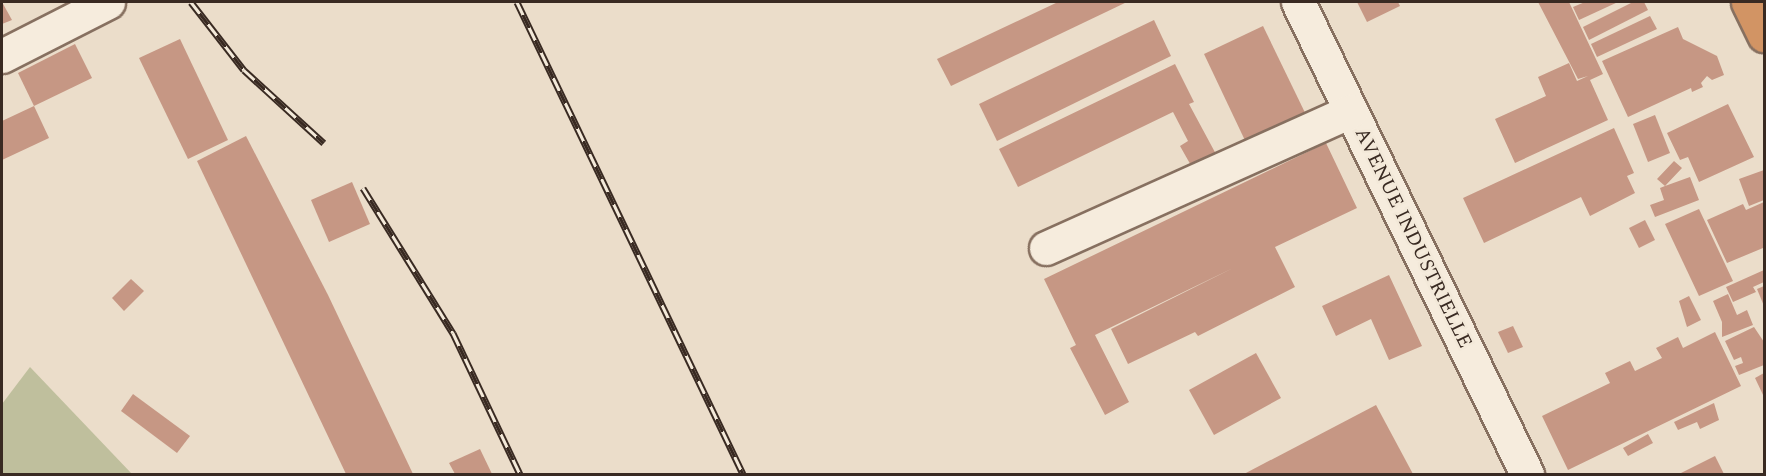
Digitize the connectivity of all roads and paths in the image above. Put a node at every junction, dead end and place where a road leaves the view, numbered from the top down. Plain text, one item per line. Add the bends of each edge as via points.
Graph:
1 (108, 2) edge
2 (1298, 2) edge
3 (1748, 2) edge
4 (1764, 35) edge
5 (2, 56) edge
6 (1351, 111) junction
7 (1046, 248) dead end
8 (1527, 474) edge

1 - 5 street
2 - 6 street, AVENUE INDUSTRIELLE
3 - 4 highway
6 - 7 street
6 - 8 street, AVENUE INDUSTRIELLE

